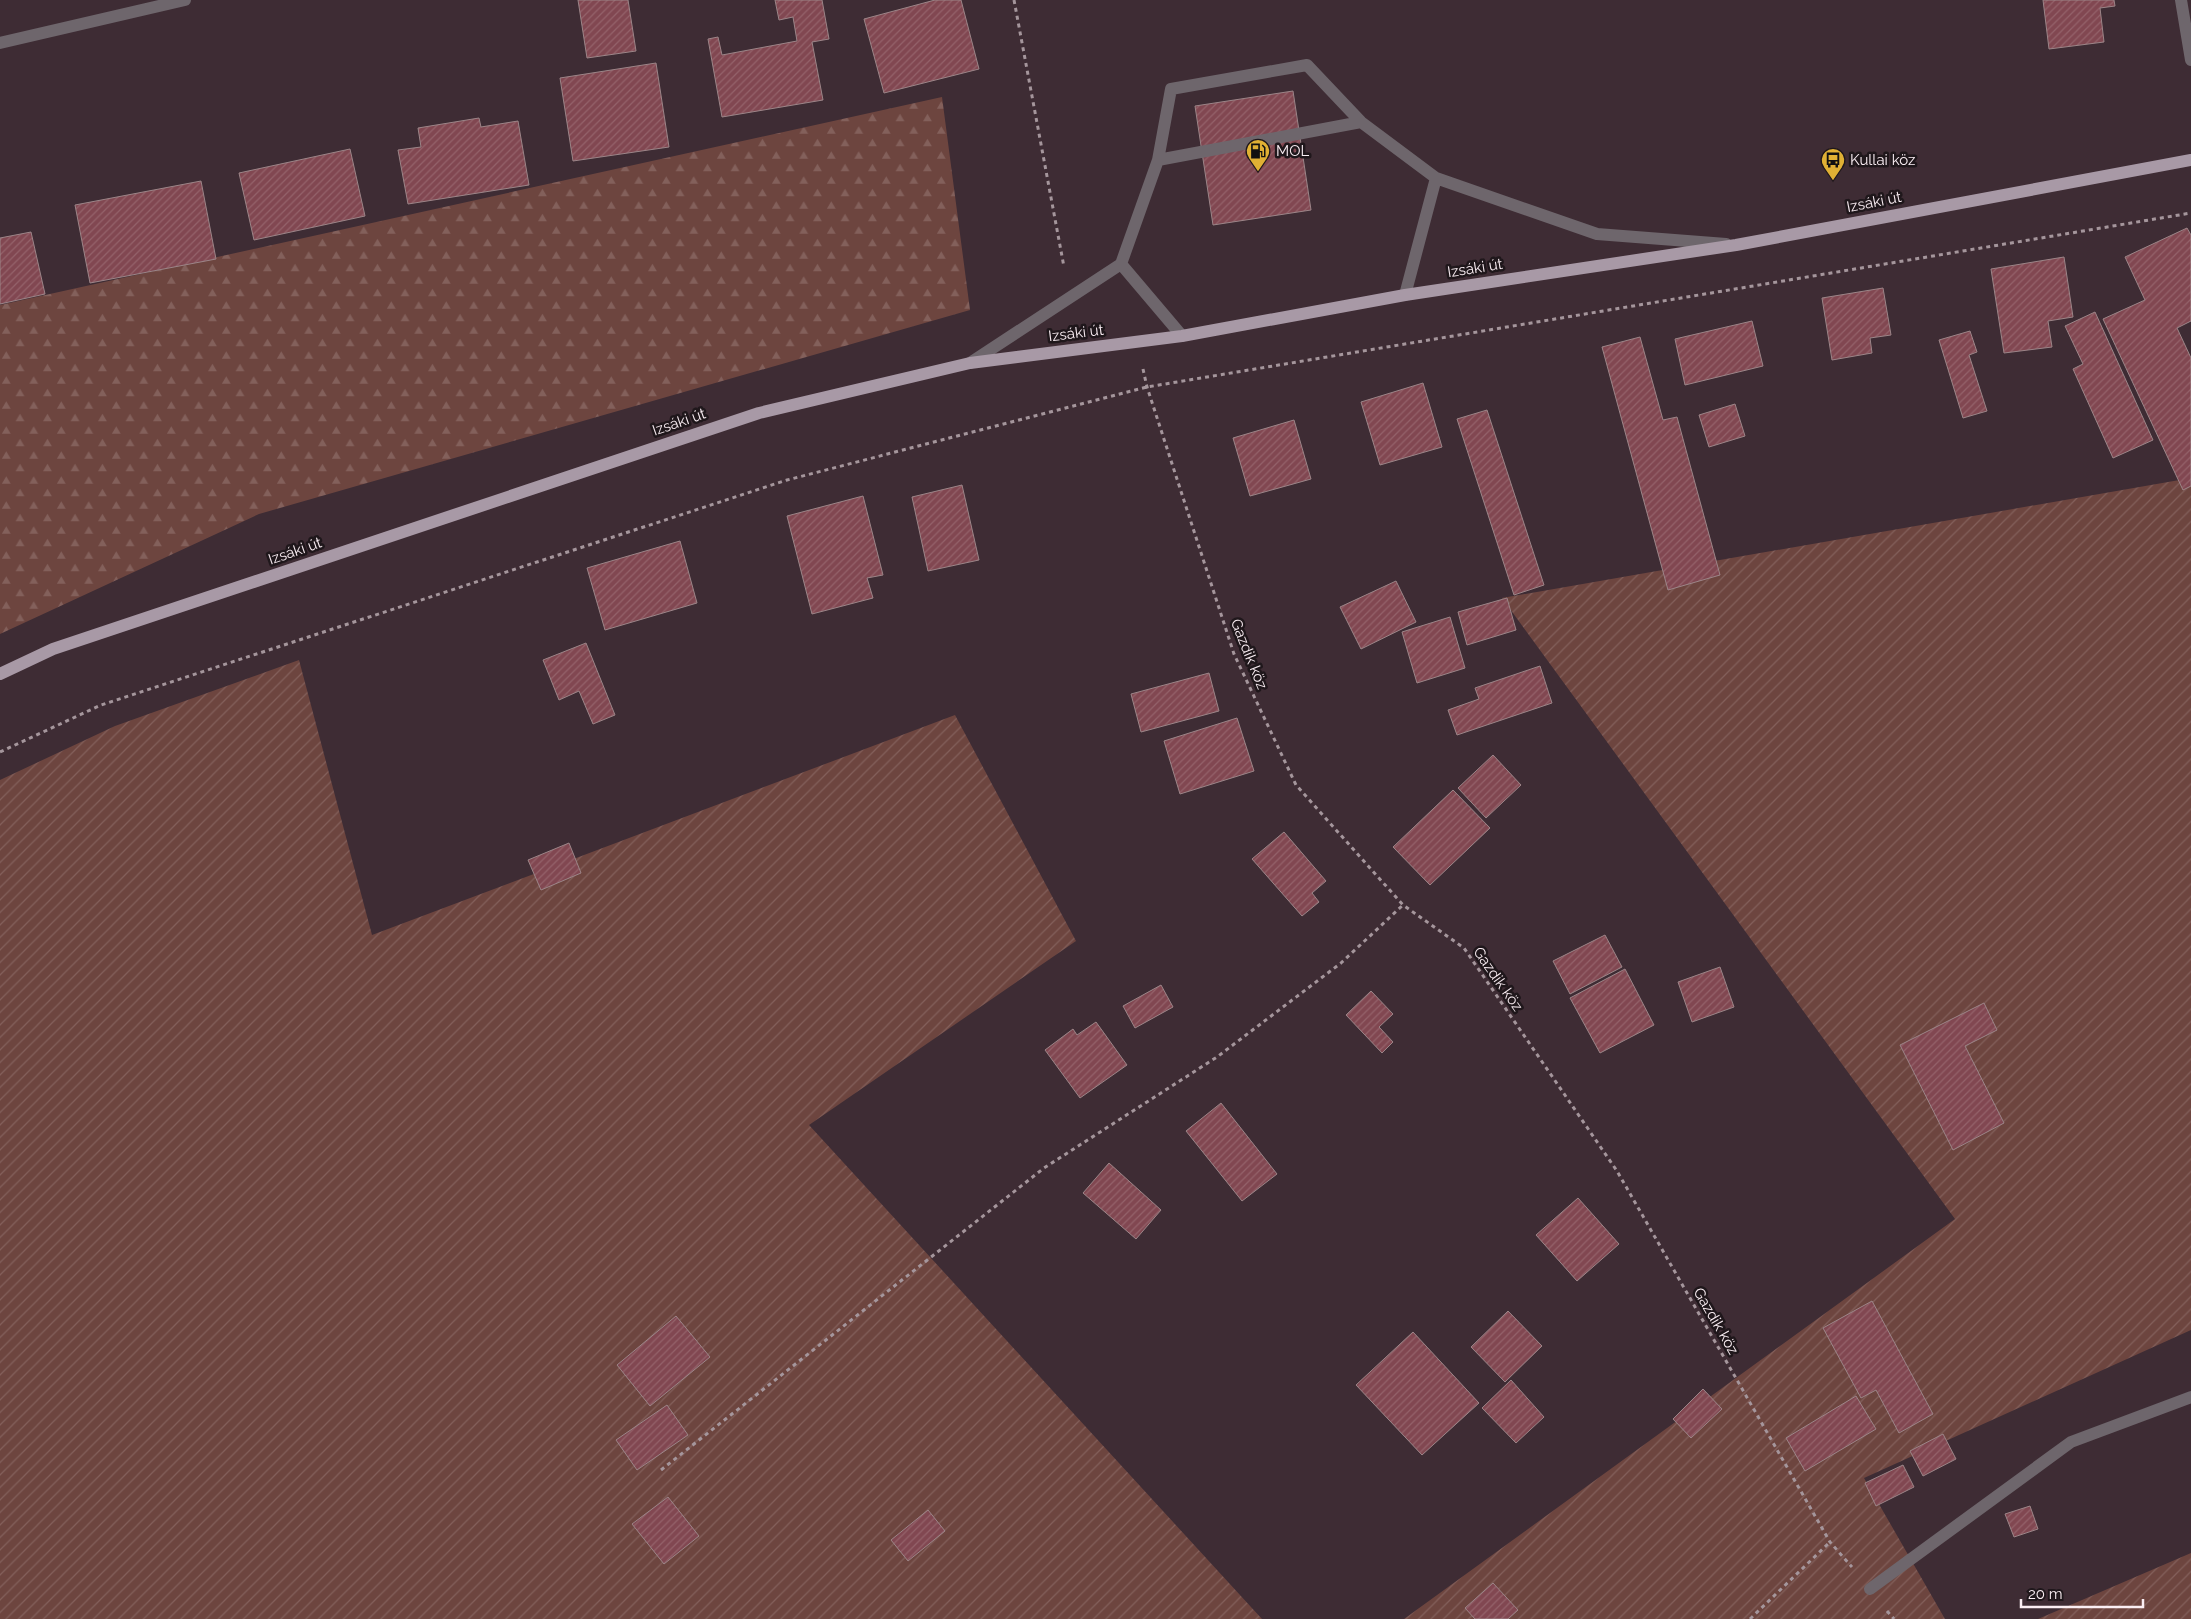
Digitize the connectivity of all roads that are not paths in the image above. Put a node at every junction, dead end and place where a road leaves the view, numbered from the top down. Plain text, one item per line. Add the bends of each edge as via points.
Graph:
1 (186, 0) edge
2 (2181, 0) edge
3 (0, 43) edge
4 (2191, 60) edge
5 (1361, 122) junction
6 (1158, 160) junction
7 (2191, 160) edge
8 (1436, 178) junction
9 (1736, 244) junction
10 (1121, 264) junction
11 (1405, 295) junction
12 (1182, 336) junction
13 (970, 363) junction
14 (0, 674) edge
15 (2191, 1397) edge
16 (1870, 1589) road end

1 - 3 street
2 - 4 street
5 - 6 street
5 - 6 street via 1307,65 1171,89
5 - 8 street
6 - 10 street
7 - 9 main road, Izsáki út
8 - 9 street via 1597,234
8 - 11 street
9 - 11 main road, Izsáki út
10 - 12 street
10 - 13 street
11 - 12 main road, Izsáki út
12 - 13 main road, Izsáki út
13 - 14 main road, Izsáki út via 759,413 53,650
15 - 16 street via 2071,1442

